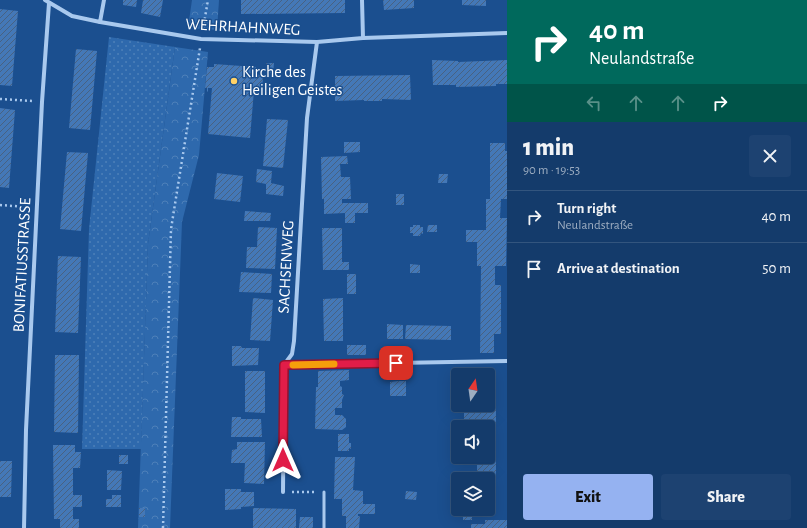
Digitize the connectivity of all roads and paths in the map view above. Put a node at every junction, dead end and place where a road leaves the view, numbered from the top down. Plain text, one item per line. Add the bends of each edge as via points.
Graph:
1 (45, 0) edge
2 (104, 0) edge
3 (208, 0) edge
4 (362, 0) edge
5 (49, 4) junction
6 (100, 22) junction
7 (507, 33) edge
8 (363, 38) junction
9 (202, 39) junction
10 (317, 42) junction
11 (0, 99) edge
12 (42, 102) junction
13 (0, 205) edge
14 (37, 207) junction
15 (507, 361) edge
16 (284, 365) junction
17 (283, 492) joint
18 (324, 492) joint
19 (24, 528) edge
20 (163, 528) edge
21 (324, 528) edge

1 - 5 street, WEHRHAHNWEG
2 - 6 street
3 - 9 path
4 - 8 street
5 - 6 street, WEHRHAHNWEG via 72,16
5 - 12 street, BONIFATIUSSTRASSE
6 - 9 street, WEHRHAHNWEG
7 - 8 street, WEHRHAHNWEG
8 - 10 street, WEHRHAHNWEG
9 - 10 street, WEHRHAHNWEG
9 - 20 path via 171,229
10 - 16 street, SACHSENWEG via 307,118 294,341 292,354
11 - 12 path
12 - 14 street, BONIFATIUSSTRASSE
13 - 14 path
14 - 19 street, BONIFATIUSSTRASSE
15 - 16 street
16 - 17 street, SACHSENWEG
17 - 18 path
18 - 21 lane

